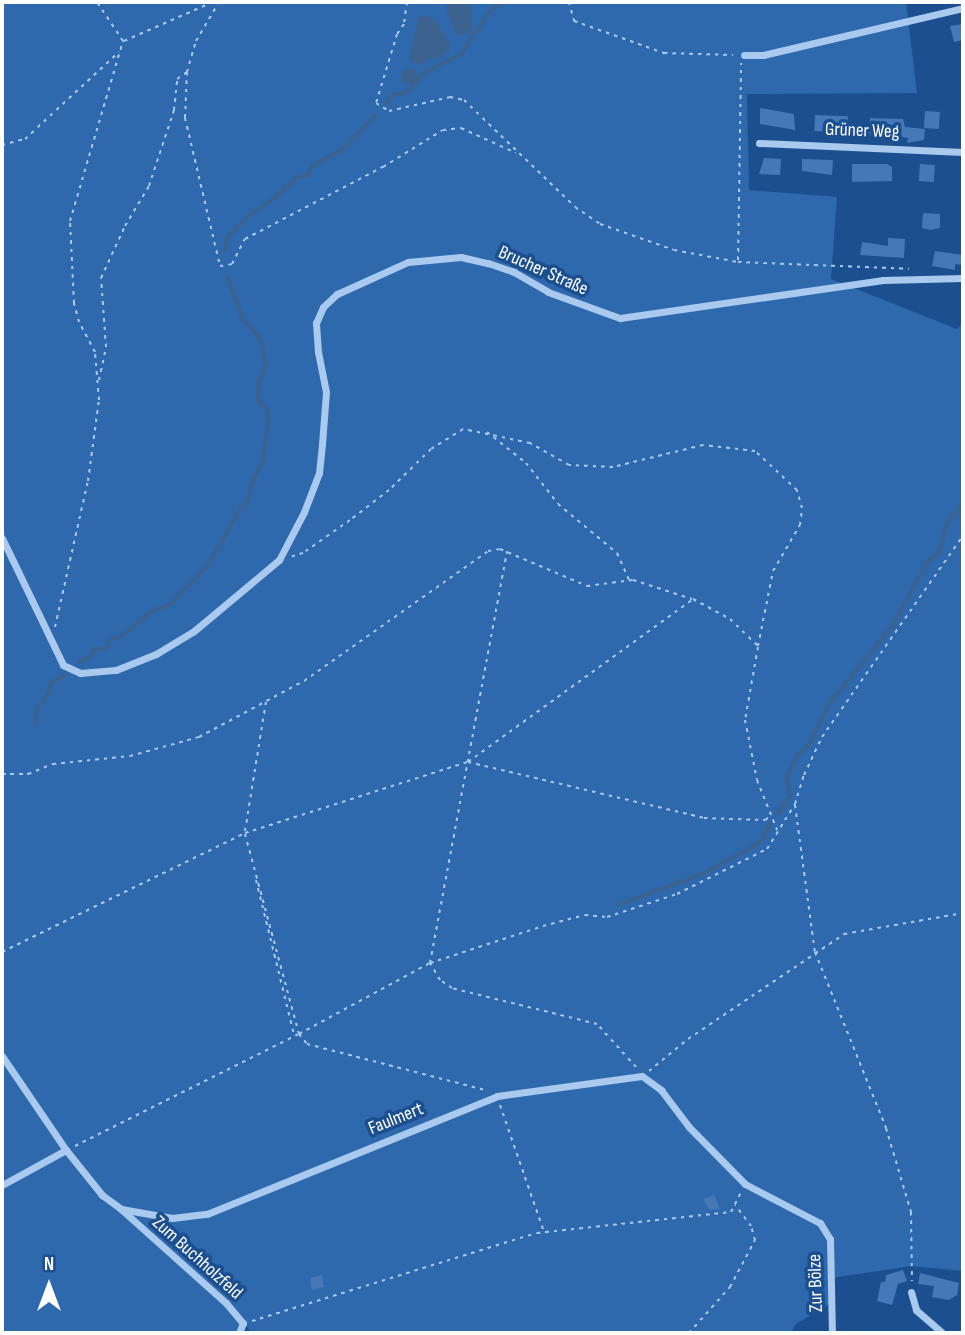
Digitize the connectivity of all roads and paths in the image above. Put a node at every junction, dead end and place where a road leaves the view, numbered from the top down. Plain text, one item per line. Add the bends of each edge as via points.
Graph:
1 (97, 2) edge
2 (213, 2) edge
3 (219, 2) edge
4 (407, 2) edge
5 (569, 2) edge
6 (963, 8) edge
7 (123, 41) junction
8 (121, 51) junction
9 (744, 55) junction
10 (187, 72) junction
11 (759, 143) dead end
12 (2, 145) edge
13 (963, 152) edge
14 (517, 153) junction
15 (738, 262) junction
16 (912, 270) dead end
17 (963, 278) edge
18 (99, 384) junction
19 (486, 432) junction
20 (963, 536) edge
21 (2, 538) edge
22 (507, 551) junction
23 (279, 560) junction
24 (629, 581) junction
25 (692, 599) junction
26 (50, 641) junction
27 (758, 646) junction
28 (266, 701) junction
29 (468, 762) junction
30 (2, 774) edge
31 (795, 804) junction
32 (771, 816) junction
33 (778, 831) junction
34 (245, 832) junction
35 (963, 913) edge
36 (2, 952) edge
37 (815, 952) junction
38 (430, 962) junction
39 (299, 1034) junction
40 (294, 1036) junction
41 (2, 1056) edge
42 (642, 1076) junction
43 (501, 1096) junction
44 (66, 1150) junction
45 (745, 1184) junction
46 (2, 1185) edge
47 (735, 1204) junction
48 (121, 1209) junction
49 (544, 1233) junction
50 (911, 1292) joint
51 (243, 1323) junction
52 (239, 1333) edge
53 (688, 1333) edge
54 (832, 1333) edge
55 (942, 1333) edge

1 - 7 path
2 - 7 path
3 - 10 path via 195,41
4 - 14 path via 404,24 376,103 389,111 450,97 464,100
5 - 9 path via 575,21 664,53
6 - 9 street via 763,55
7 - 8 path
8 - 12 path via 25,139
8 - 18 path via 70,221 74,303 95,352
9 - 15 path via 740,68
10 - 14 path via 185,118 220,266 232,264 245,239 443,130 461,128
10 - 18 path via 177,79 174,110 154,175 101,278 106,346
11 - 13 street, Grüner Weg
14 - 15 path via 600,224 674,250
15 - 16 path
17 - 23 street, Brucher Straße via 883,280 620,318 548,292 488,263 461,257 408,262 337,294 323,307 316,323 326,392 319,473
18 - 26 path via 88,481 61,611
19 - 23 path via 463,429 431,449 350,520 303,553
19 - 24 path via 526,463 558,504 617,553
19 - 27 path via 530,443 569,465 613,467 703,444 755,451 797,490 802,508 800,525 774,571
20 - 31 path via 822,737
21 - 26 street
22 - 24 path via 587,586
22 - 28 path via 488,551 303,681
22 - 29 path
23 - 26 street, Brucher Straße via 194,631 156,654 116,670 80,673 63,665
24 - 25 path
25 - 27 path via 730,619
25 - 29 path
27 - 32 path via 745,720 757,780
28 - 30 path via 199,737 130,756 54,764 28,774
28 - 34 path
29 - 32 path via 704,818 765,820
29 - 34 path
29 - 38 path
31 - 33 path
31 - 37 path
32 - 33 path
33 - 38 path via 767,849 677,894 607,916 585,915 543,926
34 - 36 path
34 - 39 path
34 - 40 path
35 - 37 path via 844,934
37 - 42 path
37 - 50 path via 899,1164 911,1212
38 - 39 path
38 - 42 path via 440,980 452,988 597,1024
39 - 40 path
39 - 43 path via 307,1044
40 - 44 path
41 - 44 street
42 - 43 street, Faulmert
42 - 45 street via 661,1090 689,1127
43 - 48 street, Faulmert via 207,1214 172,1218
43 - 49 path
44 - 46 street
44 - 48 street via 102,1195
45 - 47 path
45 - 54 street, Zur Bölze via 820,1223 830,1239
47 - 49 path via 731,1212
47 - 53 path via 755,1240 730,1287
48 - 51 street, Zum Buchholzfeld
49 - 51 path
50 - 55 street via 916,1310
51 - 52 street, Zum Buchholzfeld

